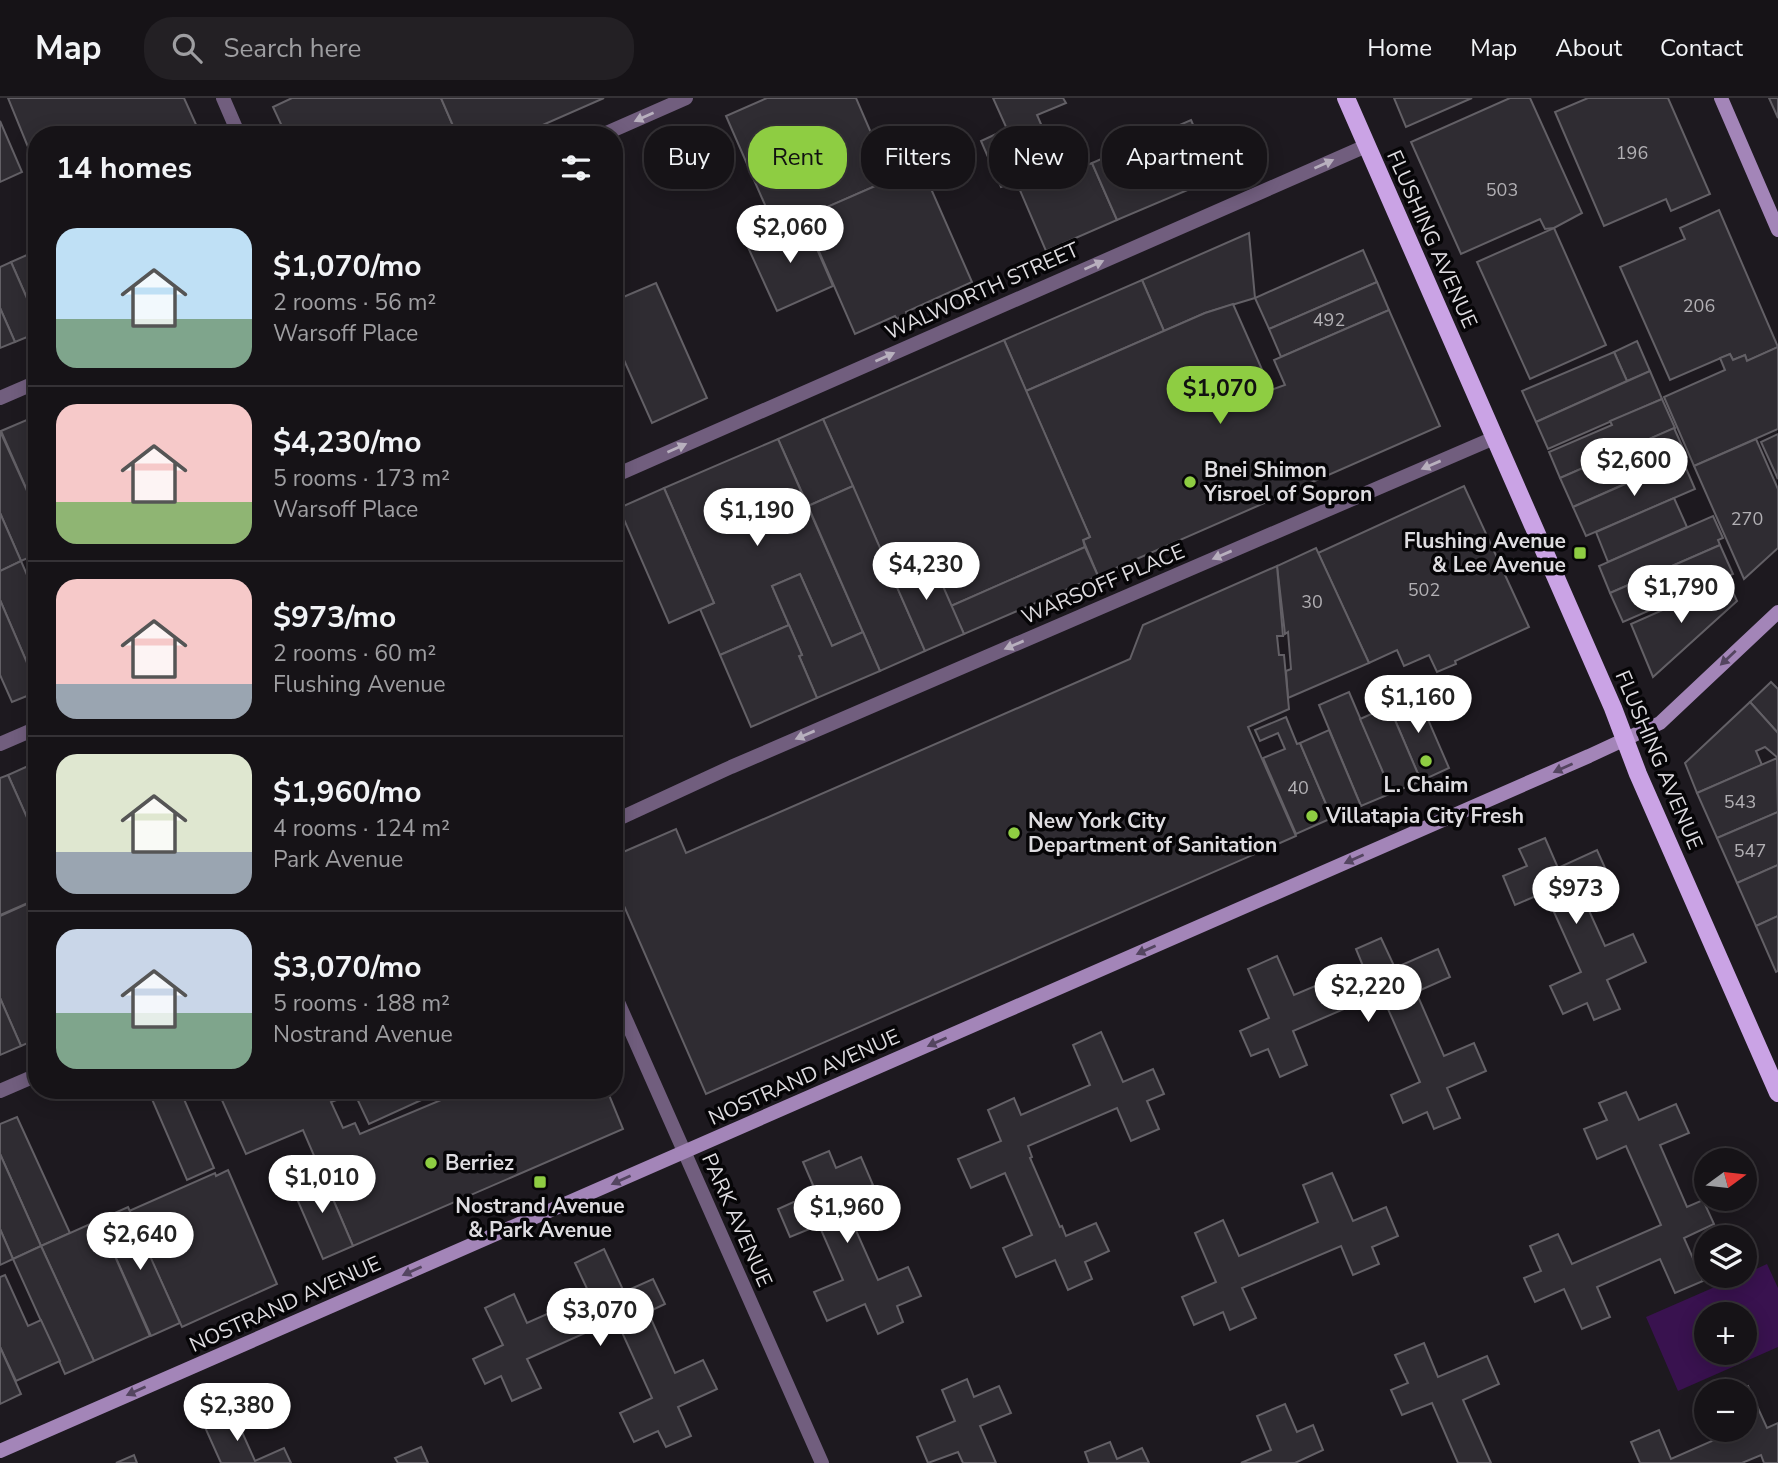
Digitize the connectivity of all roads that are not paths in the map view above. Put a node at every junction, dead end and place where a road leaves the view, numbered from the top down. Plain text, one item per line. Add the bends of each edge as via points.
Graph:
1 (223, 98) edge
2 (686, 98) edge
3 (1346, 98) edge
4 (1721, 98) edge
5 (235, 126) edge
6 (622, 126) edge
7 (1366, 146) junction
8 (1778, 230) edge
9 (28, 386) edge
10 (0, 398) edge
11 (1494, 438) junction
12 (623, 471) edge
13 (1778, 612) edge
14 (28, 732) edge
15 (1625, 739) junction
16 (0, 744) edge
17 (623, 817) edge
18 (623, 1014) edge
19 (28, 1079) edge
20 (0, 1091) edge
21 (1778, 1093) edge
22 (683, 1153) junction
23 (0, 1451) edge
24 (822, 1463) edge

1 - 5 street
2 -> 6 street
3 - 7 main road, FLUSHING AVENUE
4 - 8 main road
7 - 11 main road, FLUSHING AVENUE
12 -> 7 street, WALWORTH STREET
9 - 10 street
11 - 15 main road, FLUSHING AVENUE
11 -> 17 street, WARSOFF PLACE
13 -> 15 main road, NOSTRAND AVENUE via 1660,723
14 - 16 street
15 - 21 main road, FLUSHING AVENUE
15 -> 22 main road, NOSTRAND AVENUE
18 - 22 street, PARK AVENUE
19 - 20 street
22 -> 23 main road, NOSTRAND AVENUE
22 - 24 street, PARK AVENUE

